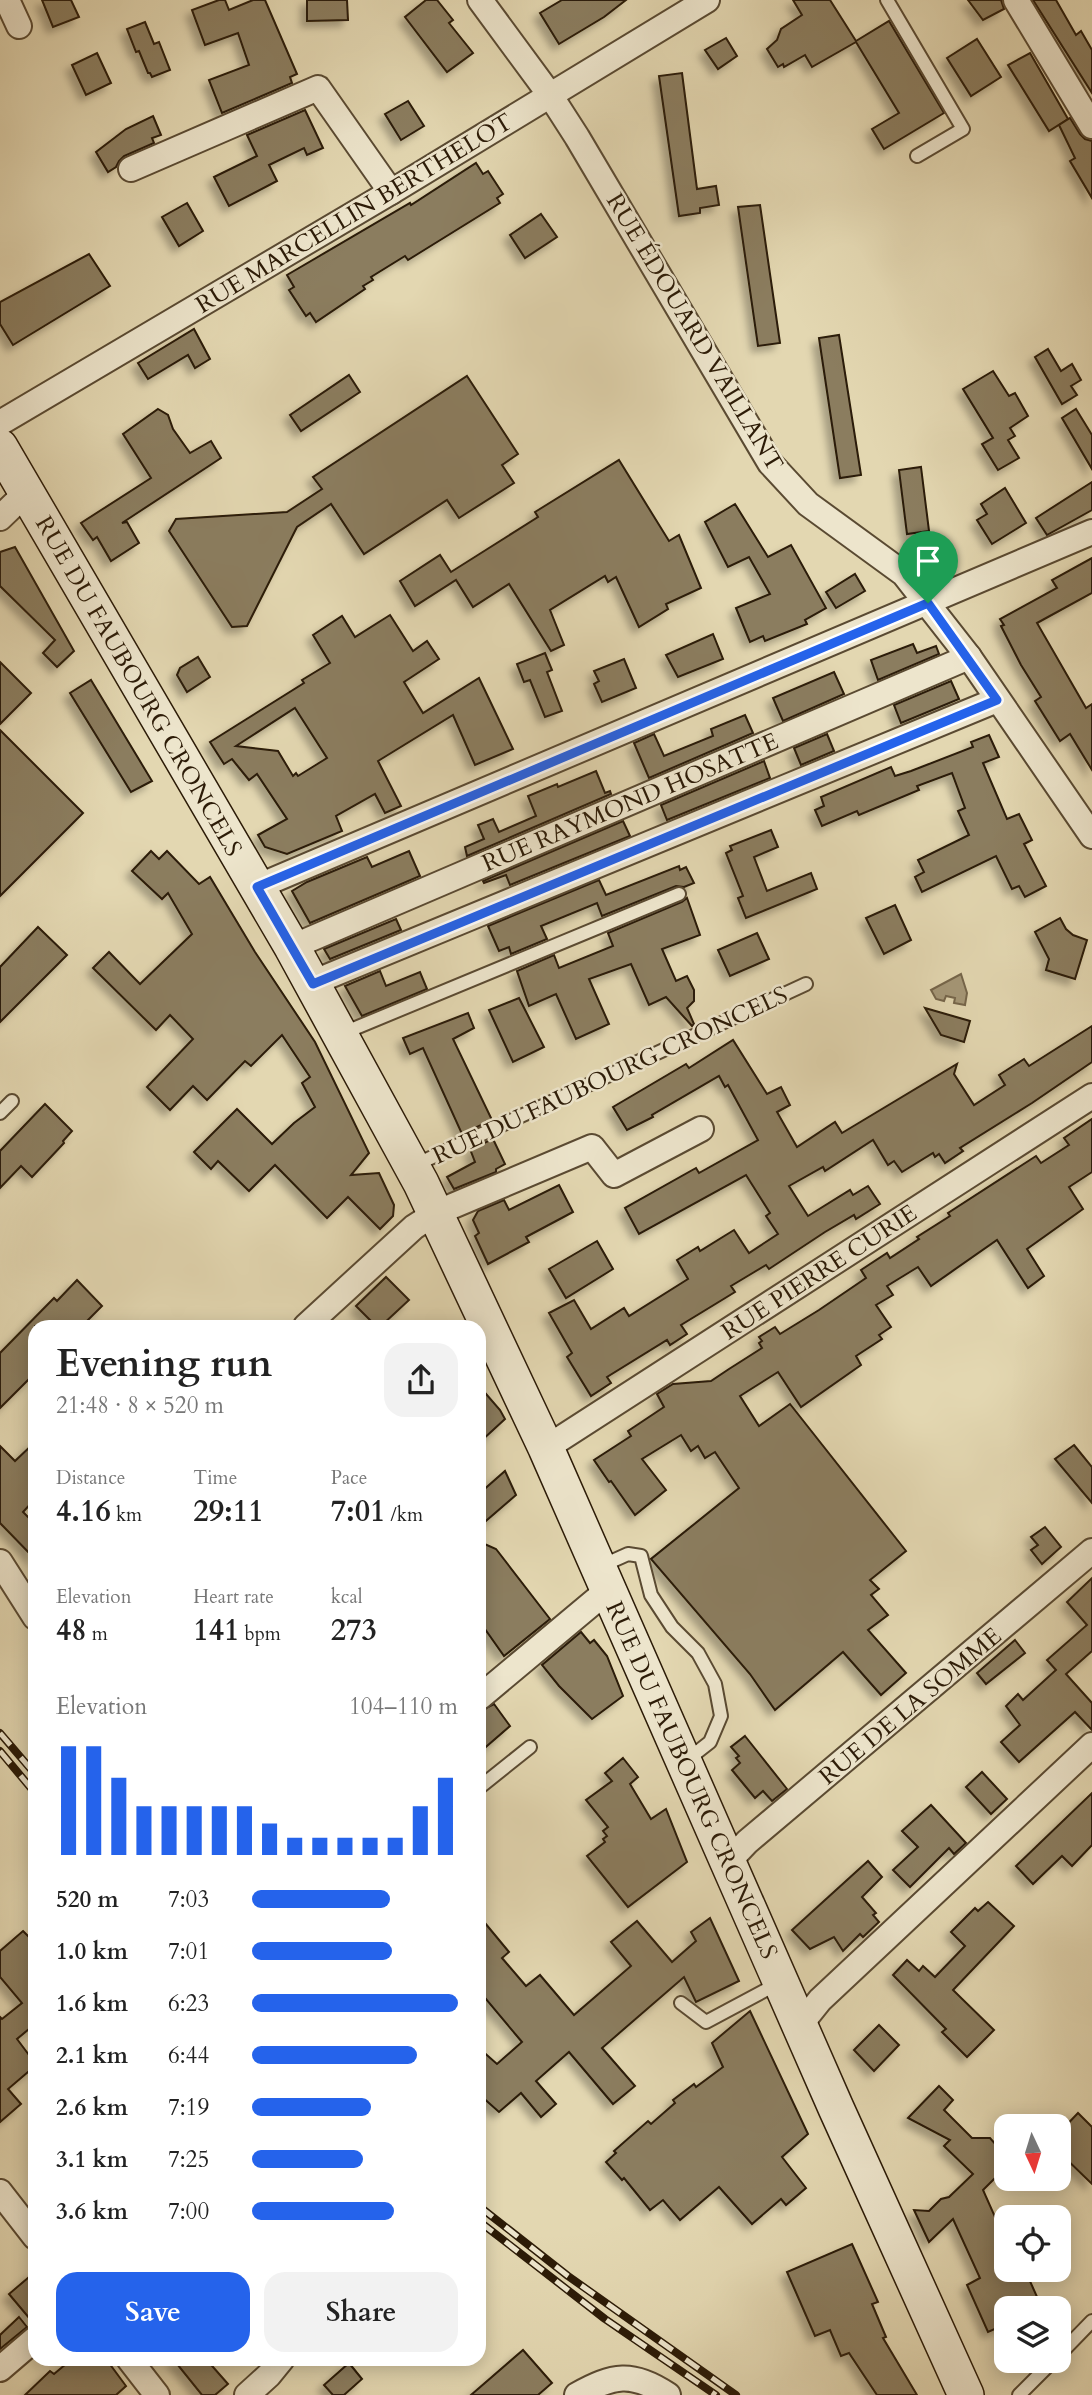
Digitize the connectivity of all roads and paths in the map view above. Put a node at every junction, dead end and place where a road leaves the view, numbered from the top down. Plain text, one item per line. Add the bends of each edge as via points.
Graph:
1 (8, 0) edge
2 (480, 0) edge
3 (707, 0) edge
4 (887, 0) edge
5 (1016, 0) edge
6 (19, 26) dead end
7 (550, 95) junction
8 (1092, 126) edge
9 (917, 156) dead end
10 (131, 169) dead end
11 (391, 192) junction
12 (0, 423) edge
13 (0, 447) edge
14 (26, 493) junction
15 (0, 518) edge
16 (1092, 532) edge
17 (928, 603) junction
18 (968, 657) junction
19 (997, 700) junction
20 (1092, 836) edge
21 (257, 887) junction
22 (679, 894) dead end
23 (292, 947) junction
24 (313, 984) junction
25 (806, 984) dead end
26 (340, 1034) junction
27 (1092, 1096) edge
28 (12, 1101) dead end
29 (0, 1113) edge
30 (701, 1129) dead end
31 (413, 1167) junction
32 (436, 1213) junction
33 (313, 1320) edge
34 (546, 1448) junction
35 (1092, 1552) edge
36 (0, 1562) edge
37 (603, 1579) junction
38 (28, 1600) edge
39 (486, 1691) edge
40 (1092, 1745) edge
41 (530, 1747) dead end
42 (684, 1762) junction
43 (486, 1782) edge
44 (729, 1861) junction
45 (781, 1982) junction
46 (681, 2003) dead end
47 (800, 2025) junction
48 (0, 2192) edge
49 (28, 2228) edge
50 (1092, 2321) edge
51 (1071, 2343) edge
52 (28, 2345) edge
53 (134, 2366) edge
54 (276, 2366) edge
55 (0, 2370) edge
56 (1041, 2373) edge
57 (157, 2395) edge
58 (247, 2395) edge
59 (577, 2395) edge
60 (668, 2395) edge
61 (966, 2395) edge
62 (1020, 2395) edge

1 - 6 street
2 - 7 street, RUE ÉDOUARD VAILLANT
3 - 7 street, RUE MARCELLIN BERTHELOT
4 - 9 lane via 963,129
5 - 8 street
7 - 11 street, RUE MARCELLIN BERTHELOT
7 - 17 street, RUE ÉDOUARD VAILLANT via 770,463 808,504 904,574
10 - 11 street via 318,88
11 - 12 street, RUE MARCELLIN BERTHELOT
13 - 14 main road, RUE DU FAUBOURG CRONCELS
14 - 15 street
14 - 21 main road, RUE DU FAUBOURG CRONCELS
16 - 17 street
17 - 18 street, RUE ÉDOUARD VAILLANT
17 - 21 street
18 - 19 street, RUE ÉDOUARD VAILLANT
18 - 23 street, RUE RAYMOND HOSATTE
19 - 20 street, RUE ÉDOUARD VAILLANT
19 - 24 street
21 - 23 main road, RUE DU FAUBOURG CRONCELS
22 - 26 lane
23 - 24 main road, RUE DU FAUBOURG CRONCELS
24 - 26 main road, RUE DU FAUBOURG CRONCELS
25 - 31 lane, RUE DU FAUBOURG CRONCELS
26 - 31 main road, RUE DU FAUBOURG CRONCELS
27 - 34 street, RUE PIERRE CURIE
28 - 29 lane
30 - 32 street via 614,1175 592,1147
31 - 32 main road, RUE DU FAUBOURG CRONCELS
32 - 33 street via 414,1227
32 - 34 main road, RUE DU FAUBOURG CRONCELS
34 - 37 main road, RUE DU FAUBOURG CRONCELS
35 - 44 street, RUE DE LA SOMME
36 - 38 street
37 - 39 street
37 - 42 main road, RUE DU FAUBOURG CRONCELS
37 - 42 lane via 628,1554 641,1556 651,1595 672,1627 698,1653 715,1684 721,1716 710,1742
40 - 47 street via 830,1991
41 - 43 lane
42 - 44 main road, RUE DU FAUBOURG CRONCELS
44 - 45 main road, RUE DU FAUBOURG CRONCELS
45 - 46 lane via 706,2022
45 - 47 main road, RUE DU FAUBOURG CRONCELS
47 - 61 main road, RUE DU FAUBOURG CRONCELS
48 - 49 street
50 - 51 lane
52 - 55 street
53 - 57 street
54 - 58 street
56 - 62 lane
59 - 60 street via 600,2382 631,2377

